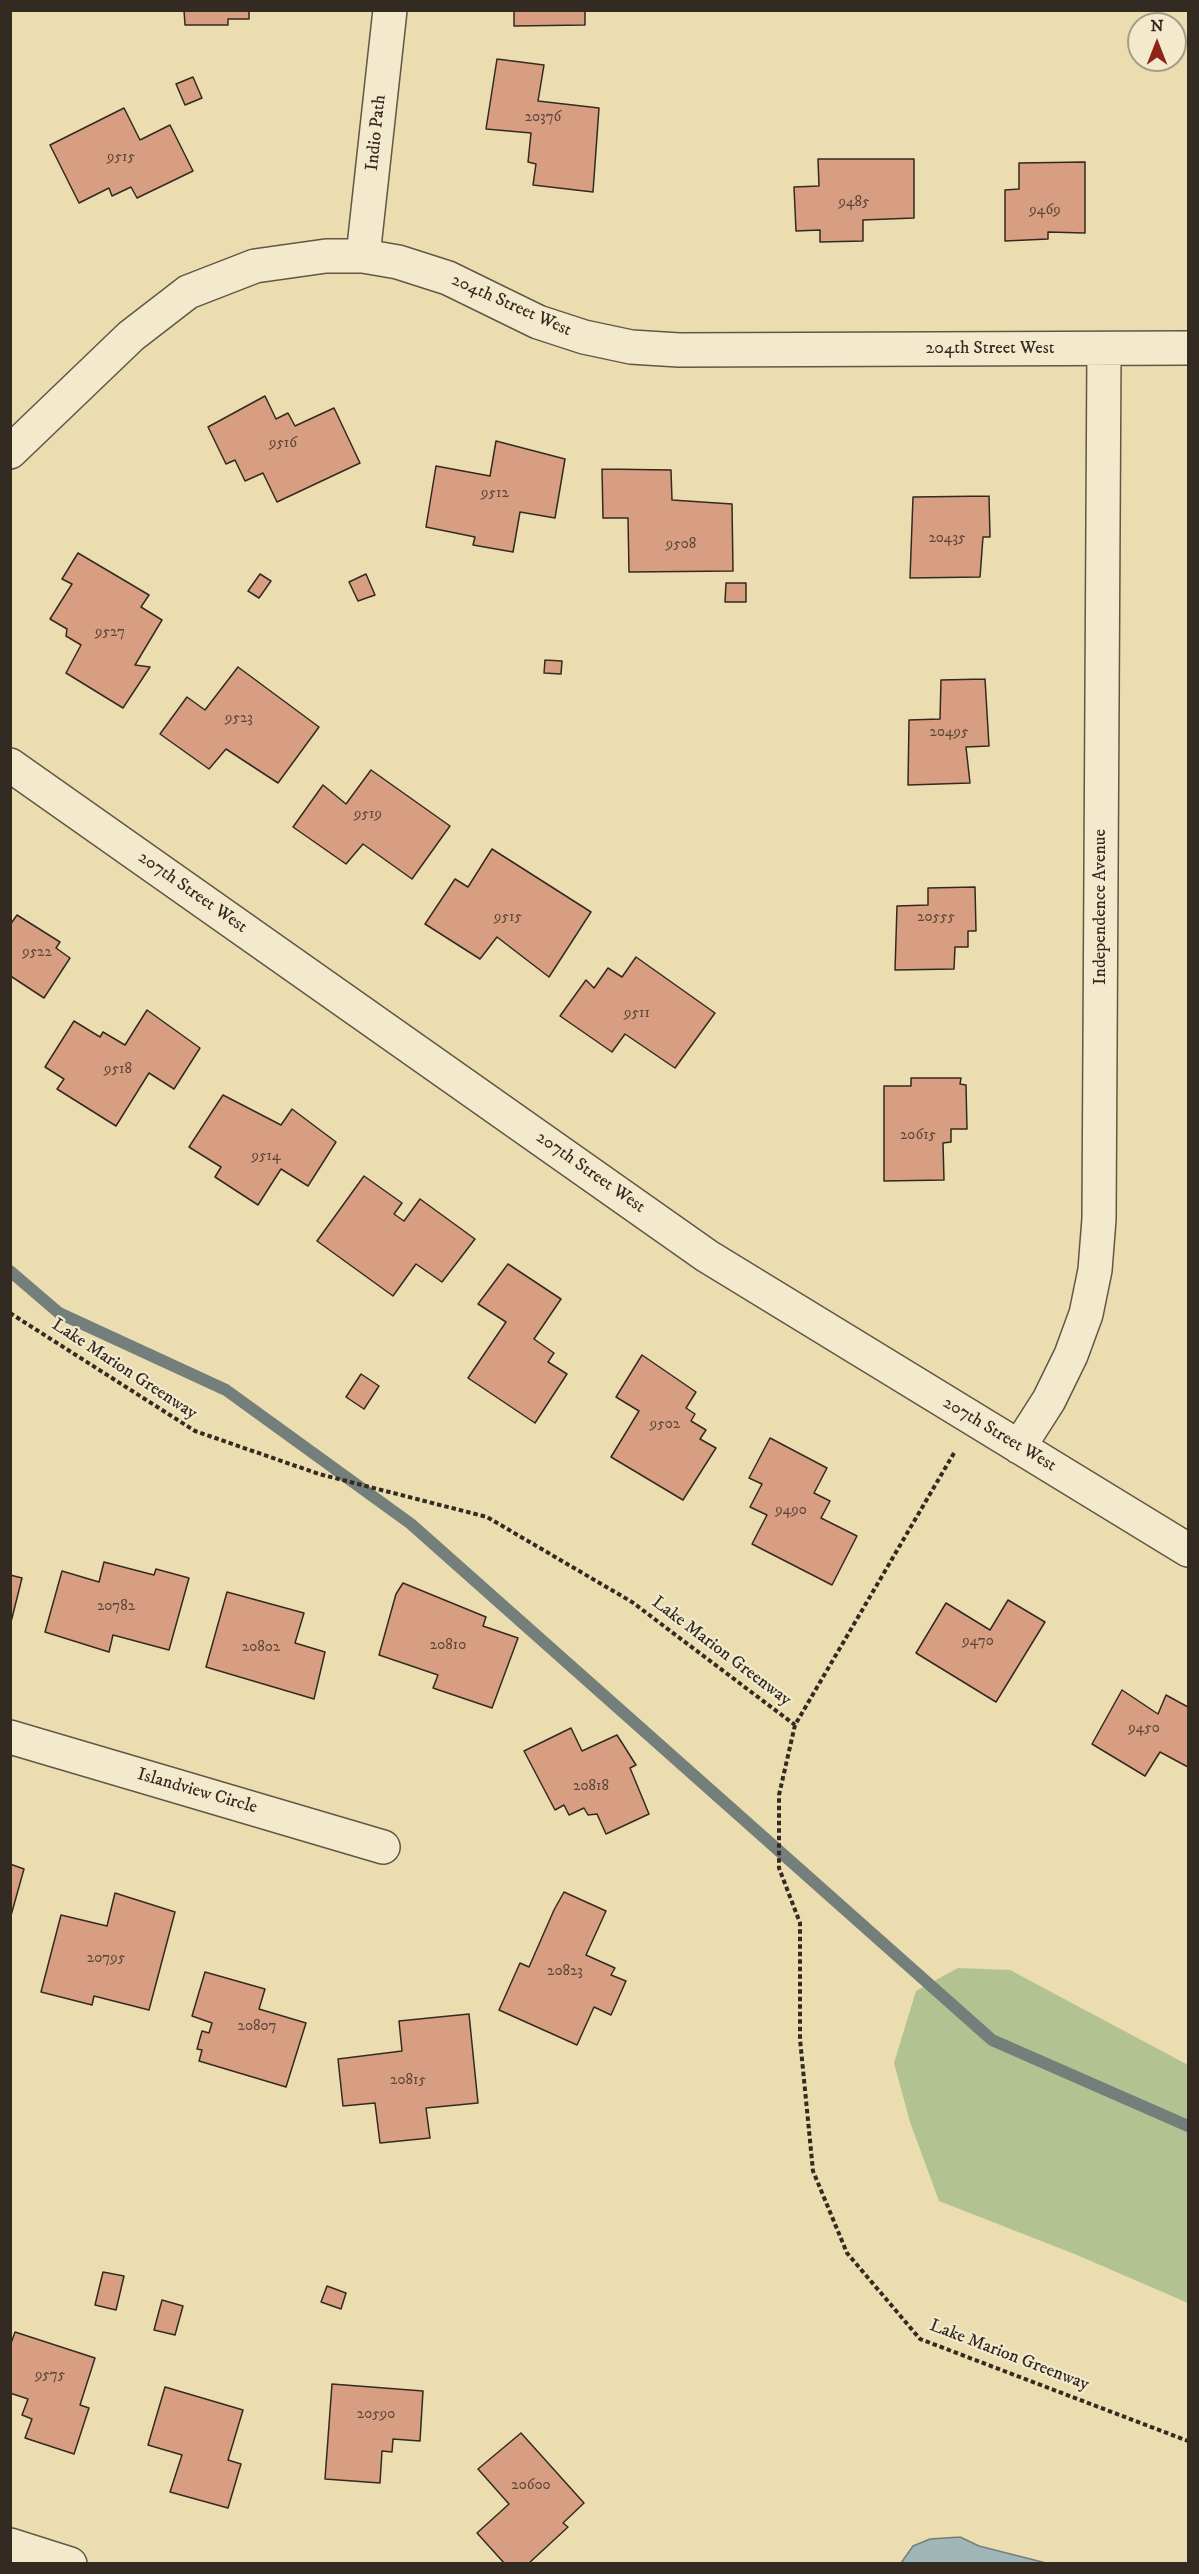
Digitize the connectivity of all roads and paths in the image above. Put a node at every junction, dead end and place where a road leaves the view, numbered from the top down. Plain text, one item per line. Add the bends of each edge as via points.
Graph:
1 (390, 10) edge
2 (363, 256) junction
3 (1188, 348) edge
4 (1104, 349) junction
5 (10, 452) edge
6 (10, 765) edge
7 (10, 1312) edge
8 (973, 1419) junction
9 (1019, 1447) junction
10 (1188, 1550) edge
11 (795, 1725) junction
12 (10, 1737) edge
13 (383, 1847) dead end
14 (1188, 2440) edge
15 (10, 2545) edge
16 (70, 2564) edge

1 - 2 street, Indio Path
2 - 4 street, 204th Street West via 448,278 538,322 584,338 632,347
2 - 5 street, 204th Street West via 314,257 255,266 188,292 130,336
3 - 4 street, 204th Street West
4 - 9 street, Independence Avenue via 1099,1219 1086,1314 1049,1400
6 - 8 street, 207th Street West via 708,1256
7 - 11 path, Lake Marion Greenway via 195,1431 319,1474 487,1516 623,1596
8 - 9 street, 207th Street West
8 - 11 path
9 - 10 street, 207th Street West
11 - 14 path, Lake Marion Greenway via 778,1795 778,1868 800,1923 800,2039 813,2171 847,2253 920,2339
12 - 13 street, Islandview Circle
15 - 16 street

